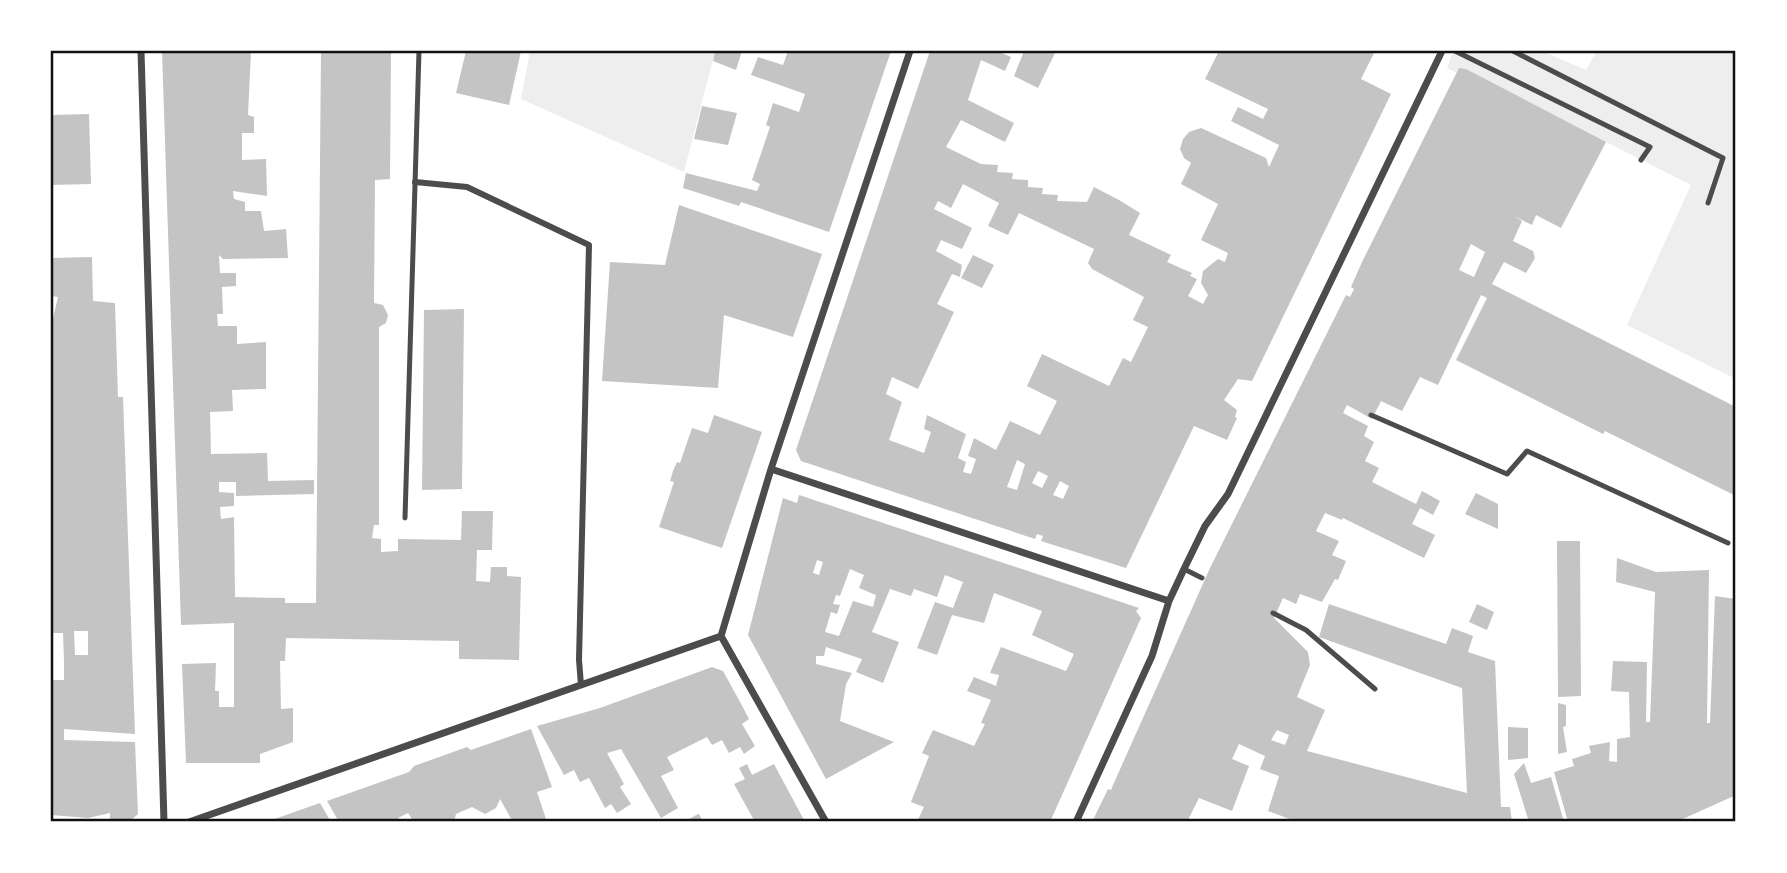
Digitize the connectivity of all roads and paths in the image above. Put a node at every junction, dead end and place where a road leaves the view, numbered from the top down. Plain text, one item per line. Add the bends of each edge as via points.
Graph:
1 (141, 51) edge
2 (419, 51) edge
3 (910, 51) edge
4 (1441, 51) edge
5 (1455, 51) edge
6 (1513, 51) edge
7 (1641, 160) dead end
8 (415, 182) junction
9 (1708, 203) dead end
10 (1371, 415) dead end
11 (771, 469) junction
12 (405, 518) dead end
13 (1728, 543) dead end
14 (1184, 569) junction
15 (1202, 578) dead end
16 (1169, 601) junction
17 (1273, 613) dead end
18 (721, 636) junction
19 (581, 685) junction
20 (1375, 689) dead end
21 (164, 822) edge
22 (189, 822) edge
23 (826, 822) edge
24 (1076, 822) edge

1 - 21 street
2 - 8 lane
3 - 11 street
4 - 14 street via 1228,494 1205,526
5 - 7 lane via 1650,147
6 - 9 lane via 1723,158
8 - 12 lane
8 - 19 street via 467,187 589,246
10 - 13 lane via 1507,474 1527,451
11 - 16 street
11 - 18 street
14 - 15 lane
14 - 16 street
16 - 24 street via 1152,656
17 - 20 lane via 1306,630
18 - 19 street
18 - 23 street
19 - 22 street

